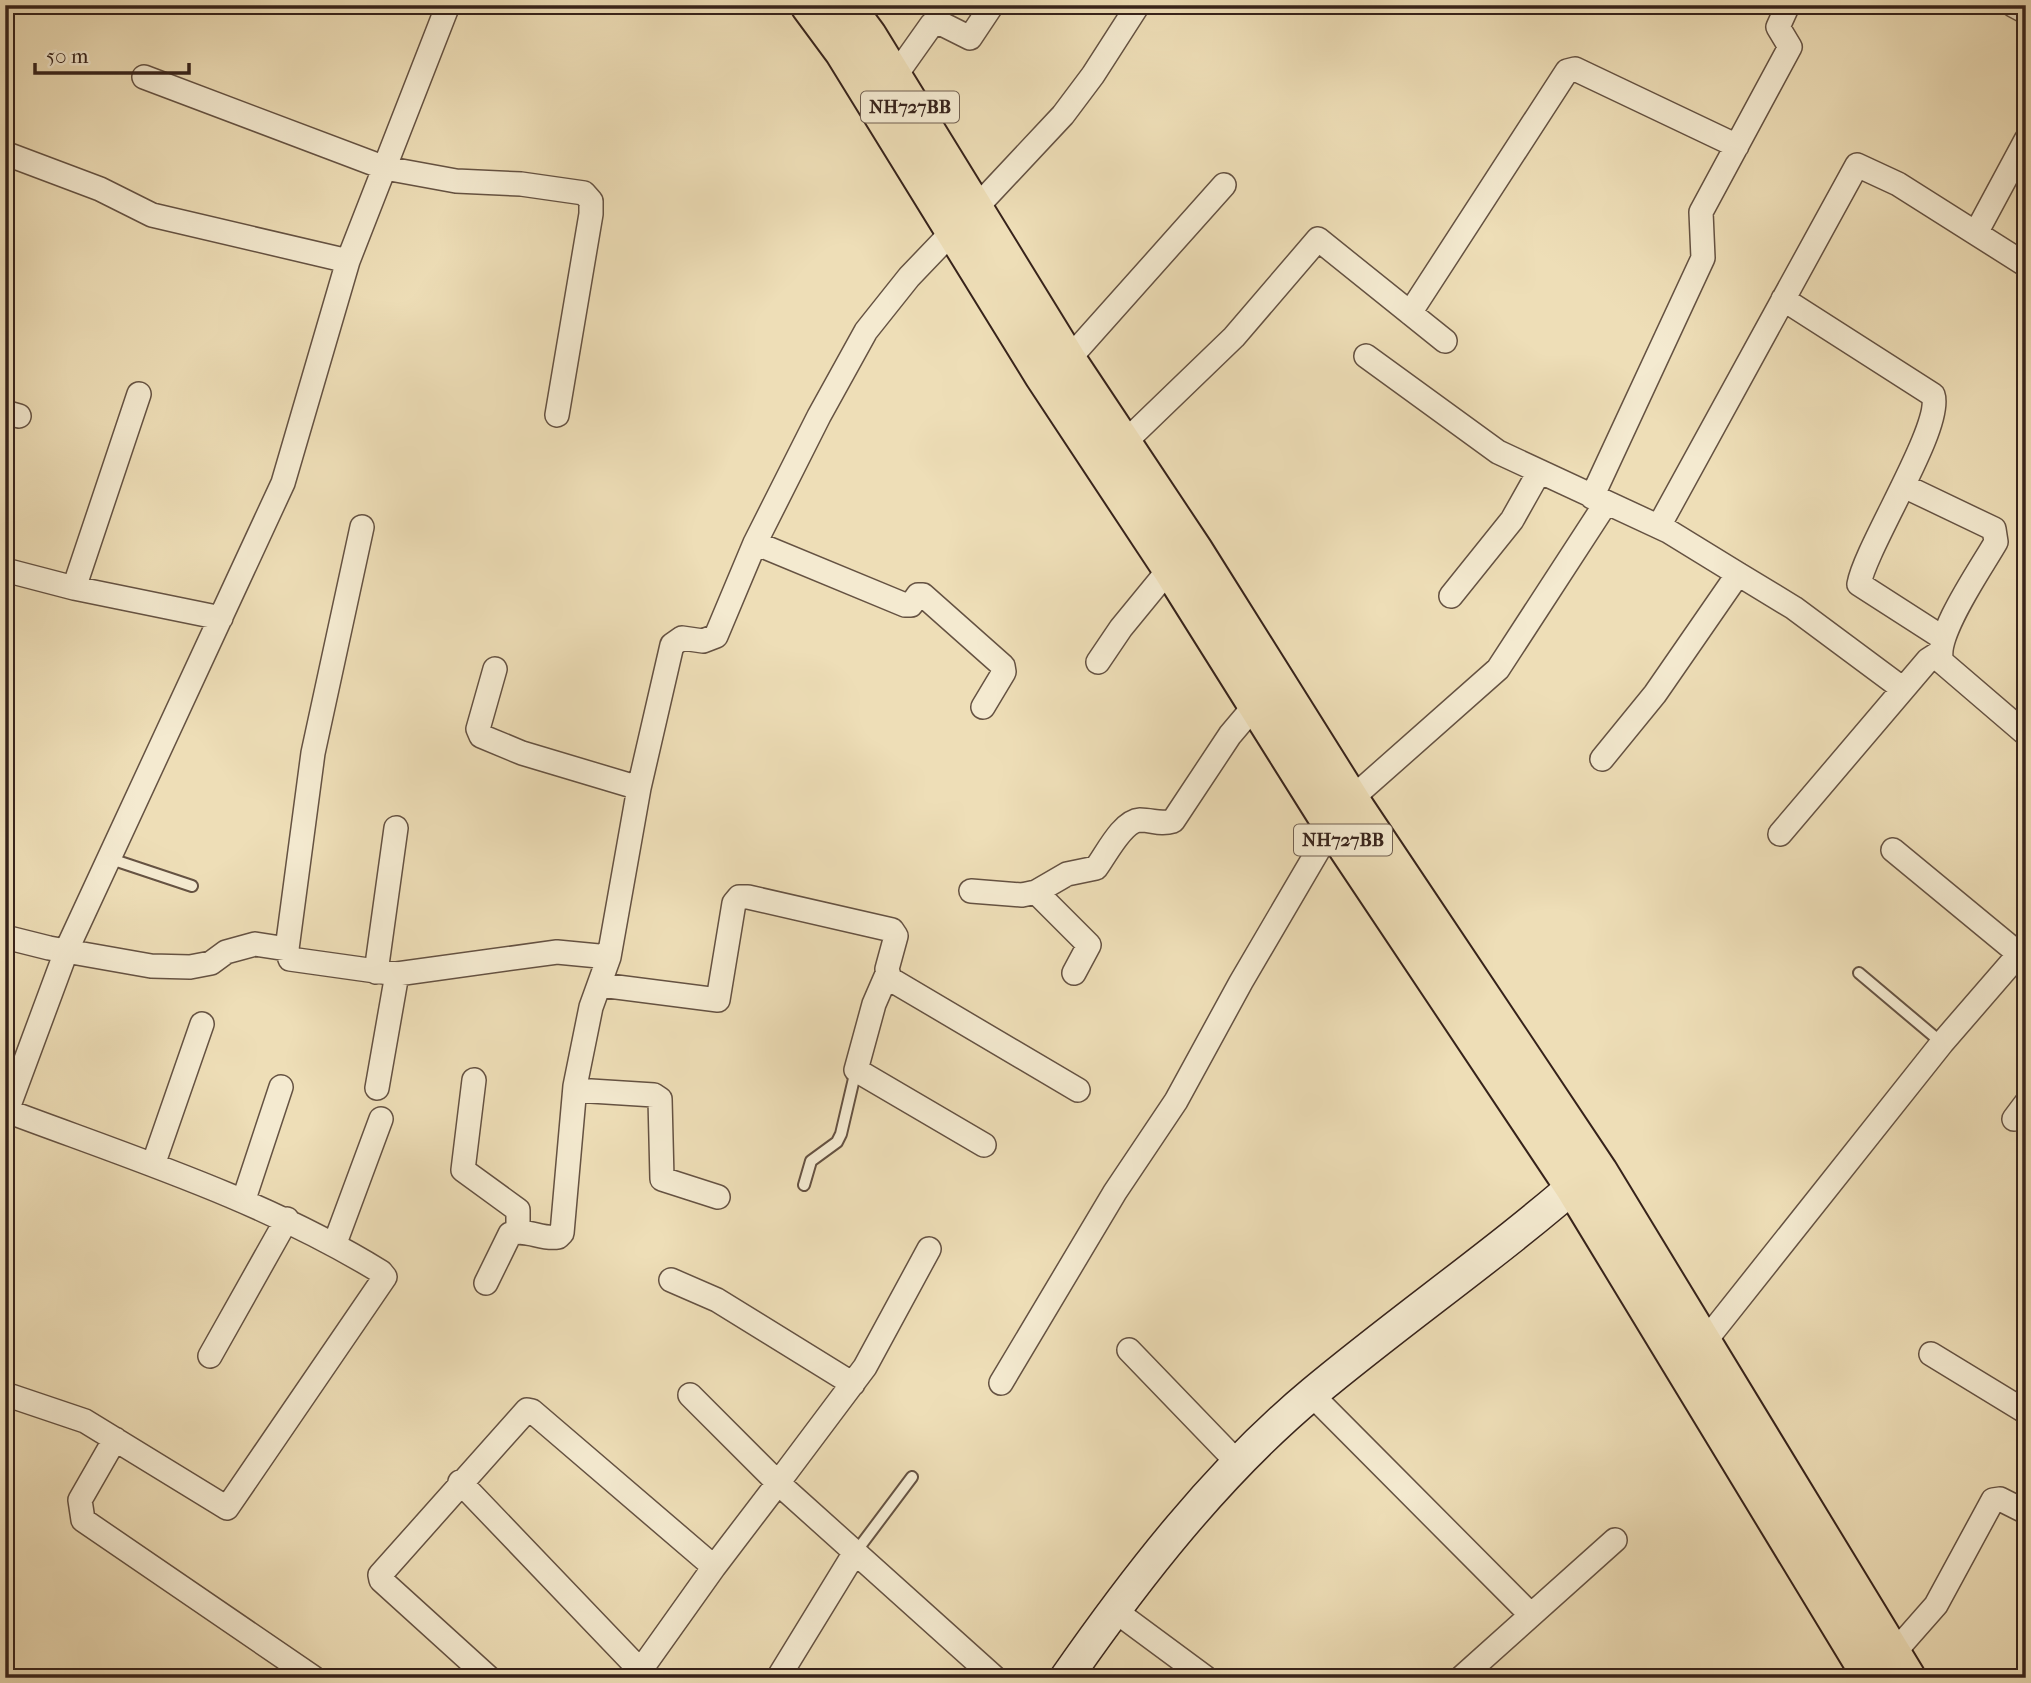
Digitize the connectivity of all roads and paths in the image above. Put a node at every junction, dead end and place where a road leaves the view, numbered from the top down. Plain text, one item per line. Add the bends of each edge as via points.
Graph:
1 (448, 5) edge
2 (810, 5) edge
3 (844, 5) edge
4 (992, 5) edge
5 (1138, 5) edge
6 (1788, 5) edge
7 (2013, 5) edge
8 (2026, 12) edge
9 (144, 77) dead end
10 (893, 79) junction
11 (2026, 140) edge
12 (1737, 146) junction
13 (7, 154) edge
14 (386, 168) junction
15 (1224, 185) dead end
16 (964, 220) junction
17 (1976, 233) junction
18 (348, 261) junction
19 (2026, 265) edge
20 (1783, 299) junction
21 (1410, 313) junction
22 (1445, 341) dead end
23 (1366, 356) dead end
24 (1067, 360) junction
25 (139, 394) dead end
26 (557, 415) dead end
27 (1122, 445) junction
28 (1539, 472) junction
29 (1904, 486) junction
30 (1599, 500) junction
31 (1658, 526) junction
32 (362, 527) dead end
33 (755, 542) junction
34 (1171, 567) junction
35 (5, 570) edge
36 (1738, 574) junction
37 (74, 588) junction
38 (1451, 596) dead end
39 (221, 618) junction
40 (1941, 646) junction
41 (1098, 663) dead end
42 (495, 668) dead end
43 (1903, 689) junction
44 (1257, 703) junction
45 (983, 707) dead end
46 (2026, 734) edge
47 (1602, 759) dead end
48 (639, 788) junction
49 (1341, 812) junction
50 (396, 828) dead end
51 (1780, 834) dead end
52 (1893, 850) dead end
53 (108, 858) junction
54 (192, 886) dead end
55 (971, 891) dead end
56 (1036, 892) junction
57 (5, 937) edge
58 (67, 949) junction
59 (287, 949) junction
60 (2022, 950) edge
61 (609, 957) junction
62 (1074, 972) dead end
63 (387, 973) junction
64 (1859, 973) dead end
65 (887, 974) junction
66 (601, 985) junction
67 (202, 1024) dead end
68 (1942, 1043) junction
69 (856, 1070) junction
70 (474, 1080) dead end
71 (281, 1087) dead end
72 (377, 1088) dead end
73 (575, 1090) junction
74 (1078, 1090) dead end
75 (6, 1113) edge
76 (382, 1119) dead end
77 (984, 1145) dead end
78 (153, 1165) junction
79 (1584, 1177) junction
80 (804, 1185) dead end
81 (718, 1197) dead end
82 (244, 1199) junction
83 (287, 1219) junction
84 (518, 1231) junction
85 (335, 1243) junction
86 (929, 1249) dead end
87 (671, 1280) dead end
88 (486, 1283) dead end
89 (1702, 1345) junction
90 (1129, 1350) dead end
91 (1931, 1354) dead end
92 (209, 1356) dead end
93 (1001, 1383) dead end
94 (853, 1384) junction
95 (5, 1394) edge
96 (1311, 1394) junction
97 (690, 1395) dead end
98 (2026, 1412) edge
99 (115, 1440) junction
100 (1238, 1463) junction
101 (912, 1477) dead end
102 (460, 1482) junction
103 (778, 1483) junction
104 (2026, 1512) edge
105 (1615, 1540) dead end
106 (854, 1554) junction
107 (713, 1567) junction
108 (1114, 1610) junction
109 (1530, 1614) junction
110 (1890, 1670) edge
111 (637, 1674) edge
112 (314, 1678) edge
113 (489, 1678) edge
114 (778, 1678) edge
115 (995, 1678) edge
116 (1066, 1678) edge
117 (1206, 1678) edge
118 (1461, 1678) edge

1 - 14 street
2 - 16 highway, NH727BB
3 - 10 highway, NH727BB
4 - 10 street via 970,38 938,22 932,24
5 - 16 street via 1063,115
6 - 12 street via 1778,27 1790,47
7 - 8 street
9 - 14 street
10 - 16 highway, NH727BB
11 - 17 street
12 - 21 street via 1575,69 1567,71
12 - 30 street via 1701,212 1703,258
13 - 18 street via 100,189 152,215
14 - 18 street
14 - 26 street via 456,181 584,193 591,201
15 - 24 street
16 - 24 highway, NH727BB
16 - 33 street via 909,277 866,331
16 - 34 highway, NH727BB via 1044,376
17 - 19 street
17 - 20 street via 1898,184 1857,165
18 - 39 street via 283,483
20 - 29 street via 1933,395 1934,410
20 - 31 street
21 - 22 street
21 - 27 street via 1318,239 1234,337
23 - 28 street via 1498,452
24 - 27 highway, NH727BB
25 - 37 street
27 - 49 highway, NH727BB via 1194,552
28 - 30 street
28 - 38 street via 1511,520
29 - 40 street via 1858,584
29 - 40 street via 1994,529 1997,536
30 - 31 street
30 - 49 street via 1498,669
31 - 36 street
32 - 59 street via 319,717
33 - 45 street via 905,605 923,595 1003,666 1004,672
33 - 48 street via 716,636 704,641 681,638 672,645
34 - 41 street
34 - 44 highway, NH727BB
35 - 37 street
36 - 43 street via 1794,608
36 - 47 street via 1655,694
37 - 39 street
39 - 53 street
40 - 43 street
40 - 46 street via 1942,662
42 - 48 street via 478,729 481,736 522,754
43 - 51 street
44 - 49 highway, NH727BB
44 - 56 street via 1173,821 1141,820 1128,825 1096,868 1067,874
48 - 61 street
49 - 79 highway, NH727BB
49 - 93 street via 1176,1101 1115,1192
50 - 63 street
52 - 60 street
53 - 54 lane
53 - 58 street
55 - 56 street
56 - 62 street via 1089,945
57 - 58 street
58 - 59 street via 151,966 190,967 211,963 238,947 255,944
58 - 75 street
59 - 63 street via 294,961
60 - 68 street
61 - 63 street via 557,952
61 - 66 street
63 - 72 street
64 - 68 lane
65 - 66 street via 896,936 892,930 740,897 734,903 718,1000
65 - 69 street
65 - 74 street via 918,998
66 - 73 street via 589,1014
67 - 78 street
68 - 89 street
69 - 77 street
69 - 80 lane via 837,1142 811,1161
70 - 84 street via 463,1170 518,1210
71 - 82 street
73 - 81 street via 660,1099 662,1179
73 - 84 street via 562,1233 547,1239
75 - 78 street
76 - 85 street
78 - 82 street
79 - 89 highway, NH727BB
79 - 96 street
79 - 110 highway, NH727BB
82 - 83 street
83 - 85 street
83 - 92 street
84 - 88 street via 506,1240
85 - 99 street via 384,1277 230,1507
86 - 94 street
87 - 94 street via 717,1300
89 - 110 highway, NH727BB
90 - 100 street
91 - 98 street
94 - 103 street
95 - 99 street via 85,1421
96 - 100 street
96 - 109 street
97 - 103 street
99 - 112 street via 80,1500 83,1520
100 - 108 street
101 - 106 lane
102 - 107 street via 522,1413 532,1411
102 - 111 street
102 - 113 street via 380,1575
103 - 106 street
103 - 107 street
104 - 110 street via 1993,1500 1936,1605
105 - 109 street
106 - 114 street
106 - 115 street
107 - 111 street
108 - 116 street
108 - 117 street
109 - 118 street

